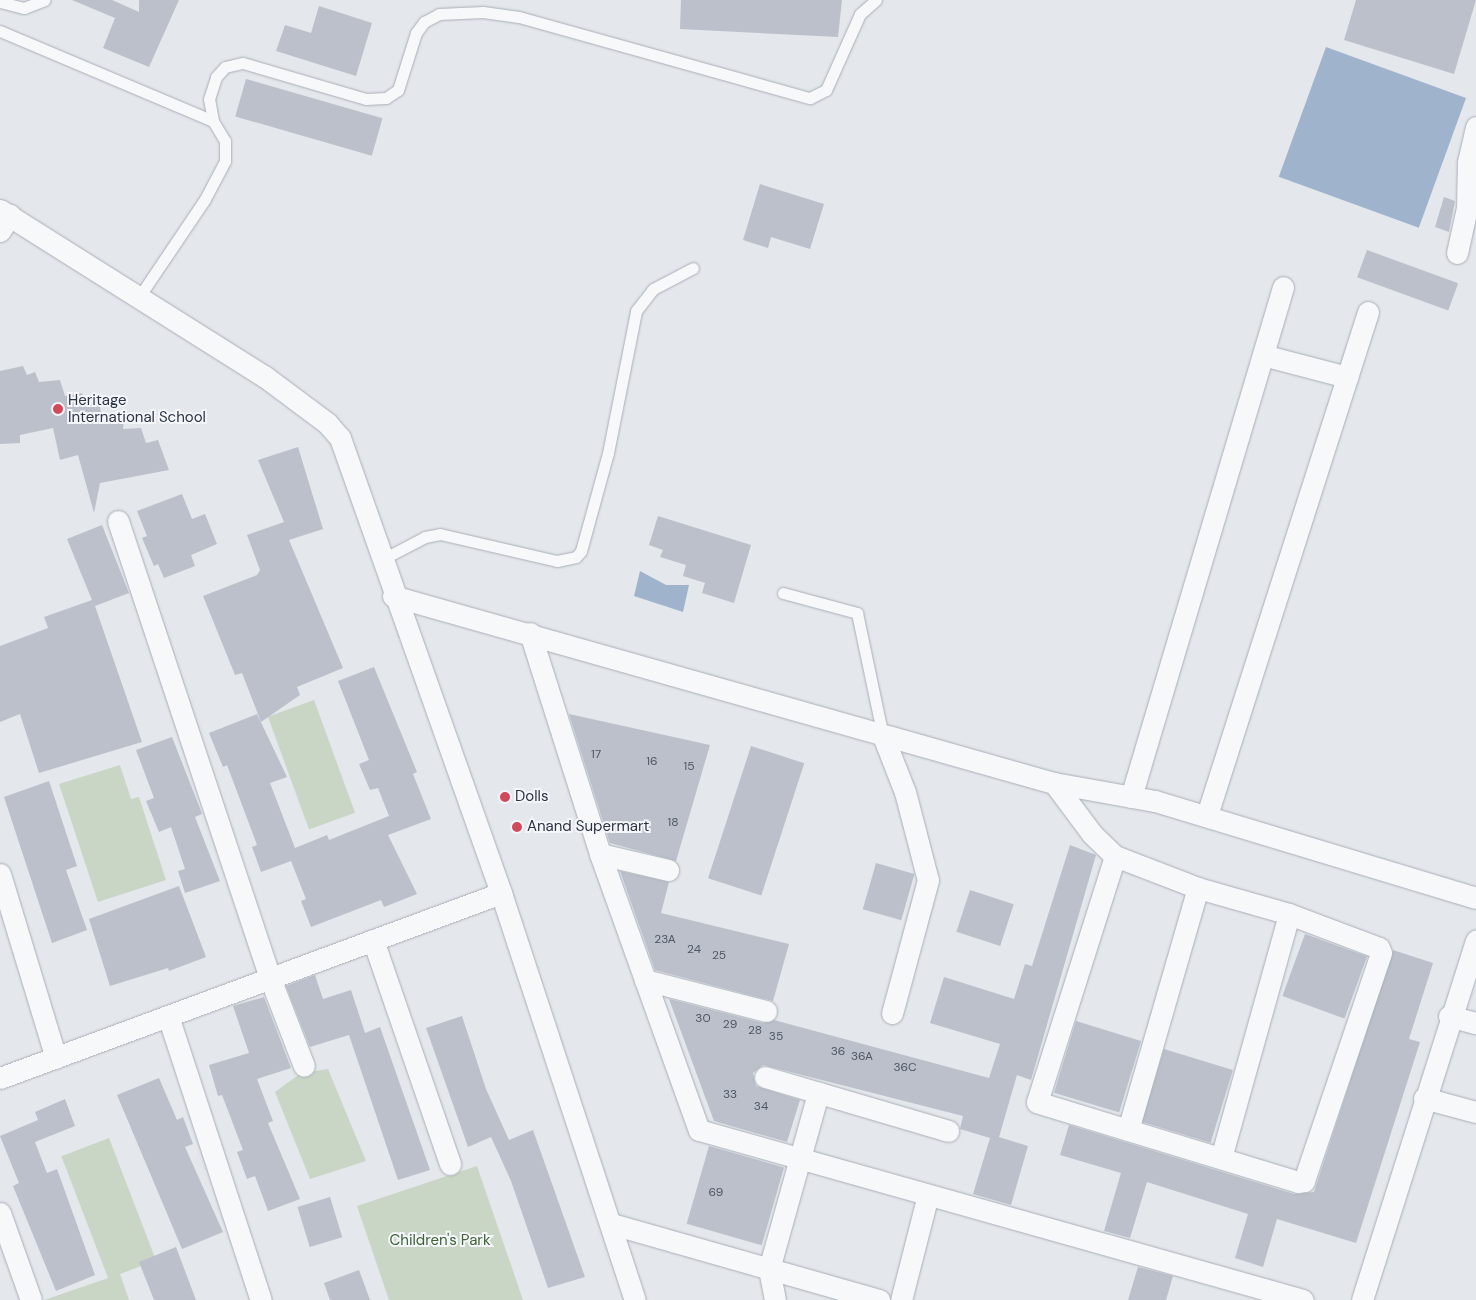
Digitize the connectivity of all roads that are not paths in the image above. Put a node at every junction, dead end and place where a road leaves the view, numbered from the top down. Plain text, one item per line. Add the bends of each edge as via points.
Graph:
1 (45, 0) edge
2 (876, 0) edge
3 (0, 2) edge
4 (0, 31) edge
5 (213, 121) junction
6 (1476, 127) edge
7 (3, 219) edge
8 (1457, 253) dead end
9 (693, 268) dead end
10 (1283, 287) dead end
11 (139, 297) junction
12 (1368, 312) dead end
13 (1263, 355) junction
14 (1347, 377) junction
15 (118, 521) dead end
16 (380, 560) junction
17 (784, 593) dead end
18 (393, 596) junction
19 (530, 633) junction
20 (883, 736) junction
21 (1054, 782) junction
22 (1131, 796) junction
23 (1207, 815) junction
24 (600, 854) junction
25 (1115, 856) junction
26 (668, 870) dead end
27 (0, 874) edge
28 (1198, 888) junction
29 (500, 893) junction
30 (1476, 898) edge
31 (1289, 914) junction
32 (373, 940) junction
33 (1476, 941) edge
34 (270, 978) junction
35 (645, 980) junction
36 (766, 1011) dead end
37 (892, 1013) dead end
38 (168, 1016) junction
39 (1449, 1016) junction
40 (1476, 1023) edge
41 (56, 1058) junction
42 (304, 1066) dead end
43 (765, 1077) dead end
44 (0, 1078) edge
45 (818, 1093) junction
46 (1424, 1098) junction
47 (1476, 1112) edge
48 (1128, 1130) junction
49 (948, 1131) dead end
50 (1221, 1158) junction
51 (800, 1160) junction
52 (450, 1164) dead end
53 (928, 1195) junction
54 (0, 1213) edge
55 (612, 1224) junction
56 (770, 1269) junction
57 (31, 1300) edge
58 (261, 1300) edge
59 (635, 1300) edge
60 (775, 1300) edge
61 (879, 1300) edge
62 (901, 1300) edge
63 (1303, 1300) edge
64 (1362, 1300) edge

1 - 3 lane via 24,8
2 - 5 lane via 860,14 826,90 810,98 518,17 459,11 439,14 424,22 416,33 398,90 386,98 366,99 243,63 225,67 216,77 209,100
4 - 5 lane
5 - 11 lane via 224,141 225,161 218,178
6 - 8 street via 1468,162 1467,208
7 - 11 street
9 - 16 lane via 654,289 636,311 608,453 583,543 576,557 557,561 440,534 425,537
10 - 13 street
11 - 16 street via 264,376 327,423 349,459
12 - 14 street
13 - 14 street
13 - 22 street
14 - 23 street
15 - 34 street
16 - 18 street
17 - 20 lane via 857,613
18 - 19 street
18 - 29 street
19 - 20 street
19 - 24 street
20 - 21 street
20 - 37 street via 905,792 928,880
21 - 22 street
21 - 25 street via 1092,834
22 - 23 street
23 - 30 street
24 - 26 street
24 - 35 street
25 - 28 street
25 - 48 street via 1036,1100 1042,1106
27 - 41 street
28 - 31 street
28 - 48 street
29 - 32 street
29 - 55 street
31 - 50 street
31 - 50 street via 1378,946 1381,953 1308,1177 1298,1182
32 - 34 street
32 - 52 street
33 - 39 street
34 - 38 street
34 - 42 street
35 - 36 street
35 - 51 street via 699,1130
38 - 41 street
38 - 58 street
39 - 40 street
39 - 46 street
41 - 44 street
43 - 45 street
45 - 49 street
45 - 51 street
46 - 47 street
46 - 64 street
48 - 50 street
51 - 53 street
51 - 56 street
53 - 62 street
53 - 63 street
54 - 57 street
55 - 56 street
55 - 59 street
56 - 60 street
56 - 61 street

